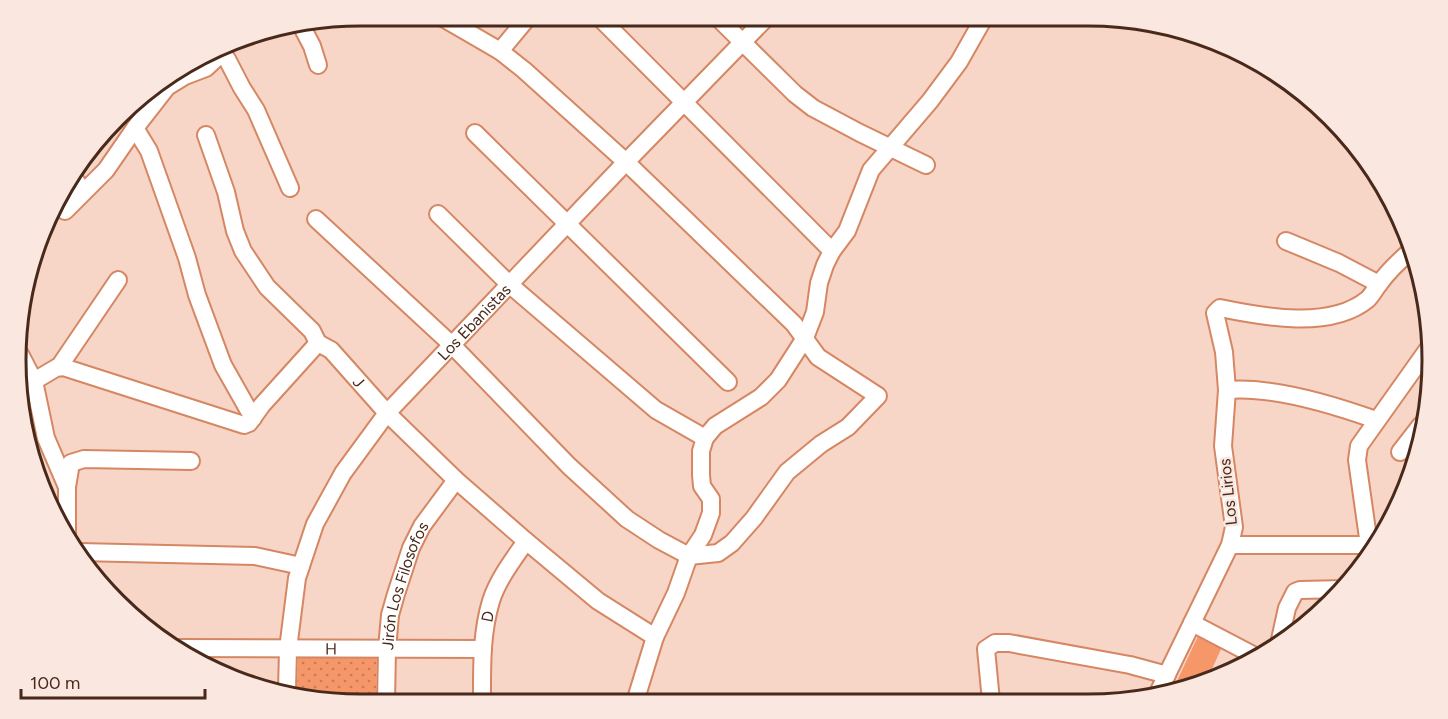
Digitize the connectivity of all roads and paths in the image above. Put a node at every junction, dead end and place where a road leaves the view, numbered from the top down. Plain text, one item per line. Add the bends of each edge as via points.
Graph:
1 (457, 26) edge
2 (521, 26) edge
3 (608, 26) edge
4 (726, 26) edge
5 (759, 26) edge
6 (979, 26) edge
7 (304, 30) edge
8 (744, 43) junction
9 (500, 51) junction
10 (223, 55) edge
11 (213, 60) edge
12 (318, 65) dead end
13 (167, 87) edge
14 (168, 87) edge
15 (686, 102) junction
16 (135, 128) junction
17 (475, 133) dead end
18 (206, 135) dead end
19 (890, 148) junction
20 (626, 162) junction
21 (926, 165) dead end
22 (77, 182) edge
23 (291, 188) dead end
24 (83, 191) junction
25 (65, 211) dead end
26 (438, 214) dead end
27 (315, 219) dead end
28 (568, 223) junction
29 (1286, 241) dead end
30 (832, 251) junction
31 (1406, 255) edge
32 (118, 280) dead end
33 (509, 284) junction
34 (1379, 284) junction
35 (805, 338) junction
36 (318, 343) junction
37 (452, 345) junction
38 (1422, 357) edge
39 (26, 366) edge
40 (59, 367) junction
41 (34, 381) junction
42 (728, 382) dead end
43 (1227, 390) junction
44 (387, 413) junction
45 (253, 418) junction
46 (1376, 420) junction
47 (1414, 434) edge
48 (705, 438) junction
49 (1400, 452) dead end
50 (191, 461) dead end
51 (456, 480) junction
52 (67, 487) junction
53 (67, 520) edge
54 (526, 541) junction
55 (1369, 541) edge
56 (1230, 545) junction
57 (1363, 549) edge
58 (87, 552) edge
59 (688, 556) junction
60 (301, 566) junction
61 (1331, 589) edge
62 (1192, 623) junction
63 (1282, 631) edge
64 (655, 637) junction
65 (191, 648) edge
66 (288, 649) junction
67 (387, 649) junction
68 (483, 649) junction
69 (1249, 653) edge
70 (1167, 675) junction
71 (287, 685) edge
72 (1162, 685) edge
73 (386, 694) edge
74 (482, 694) edge
75 (637, 694) edge
76 (990, 694) edge

1 - 9 street
2 - 9 street
3 - 15 street
4 - 8 street
5 - 8 street, Los Ebanistas
6 - 19 street via 959,62
7 - 12 street
8 - 15 street, Los Ebanistas
8 - 19 street via 813,108
9 - 20 street
10 - 23 street via 256,110
11 - 14 street via 206,68
13 - 16 street
15 - 20 street, Los Ebanistas
15 - 30 street
16 - 24 street via 106,170
16 - 45 street via 149,151 223,365
17 - 28 street
18 - 36 street, J via 243,251 267,287 312,331
19 - 21 street
19 - 30 street via 871,170 847,231
20 - 28 street, Los Ebanistas
20 - 35 street
22 - 24 street
24 - 25 street
26 - 33 street
27 - 37 street
28 - 33 street, Los Ebanistas
28 - 42 street
29 - 34 street
30 - 35 street
31 - 34 street
32 - 40 street
33 - 37 street, Los Ebanistas
33 - 48 street via 656,410
34 - 43 street, Los Lirios via 1355,308 1336,314 1298,320 1217,310
35 - 48 street via 778,380 761,397 715,426
35 - 59 street via 819,357 878,396 848,427 787,472 732,543 718,553
36 - 44 street, J via 331,350
36 - 45 street
37 - 44 street, Los Ebanistas
37 - 59 street via 569,466 627,519
38 - 46 street
39 - 41 street
40 - 41 street
40 - 45 street via 239,424 249,423
41 - 52 street via 46,438
43 - 46 street via 1257,390 1336,405
43 - 56 street, Los Lirios via 1223,446 1234,526
44 - 51 street, J
44 - 60 street, Los Ebanistas via 343,473 315,524
46 - 55 street via 1359,446 1357,459
47 - 49 street
48 - 59 street via 701,474 702,486 711,500 711,513 703,535
50 - 52 street via 84,459 71,463
51 - 54 street, J
51 - 67 street, Jirón Los Filosofos via 411,548 390,615
52 - 53 street
54 - 64 street, J via 598,601
54 - 68 street, D via 491,600
56 - 57 street
56 - 62 street, Los Lirios
58 - 60 street via 255,556
59 - 64 street
60 - 66 street, Los Ebanistas
61 - 63 street via 1295,592
62 - 69 street
62 - 70 street, Los Lirios
64 - 75 street
65 - 66 street, H
66 - 67 street, H
66 - 71 street, Los Ebanistas
67 - 68 street, H
67 - 73 street, Jirón Los Filosofos
68 - 74 street, D
70 - 72 street, Los Lirios
70 - 76 street via 1061,651 995,643 986,649

